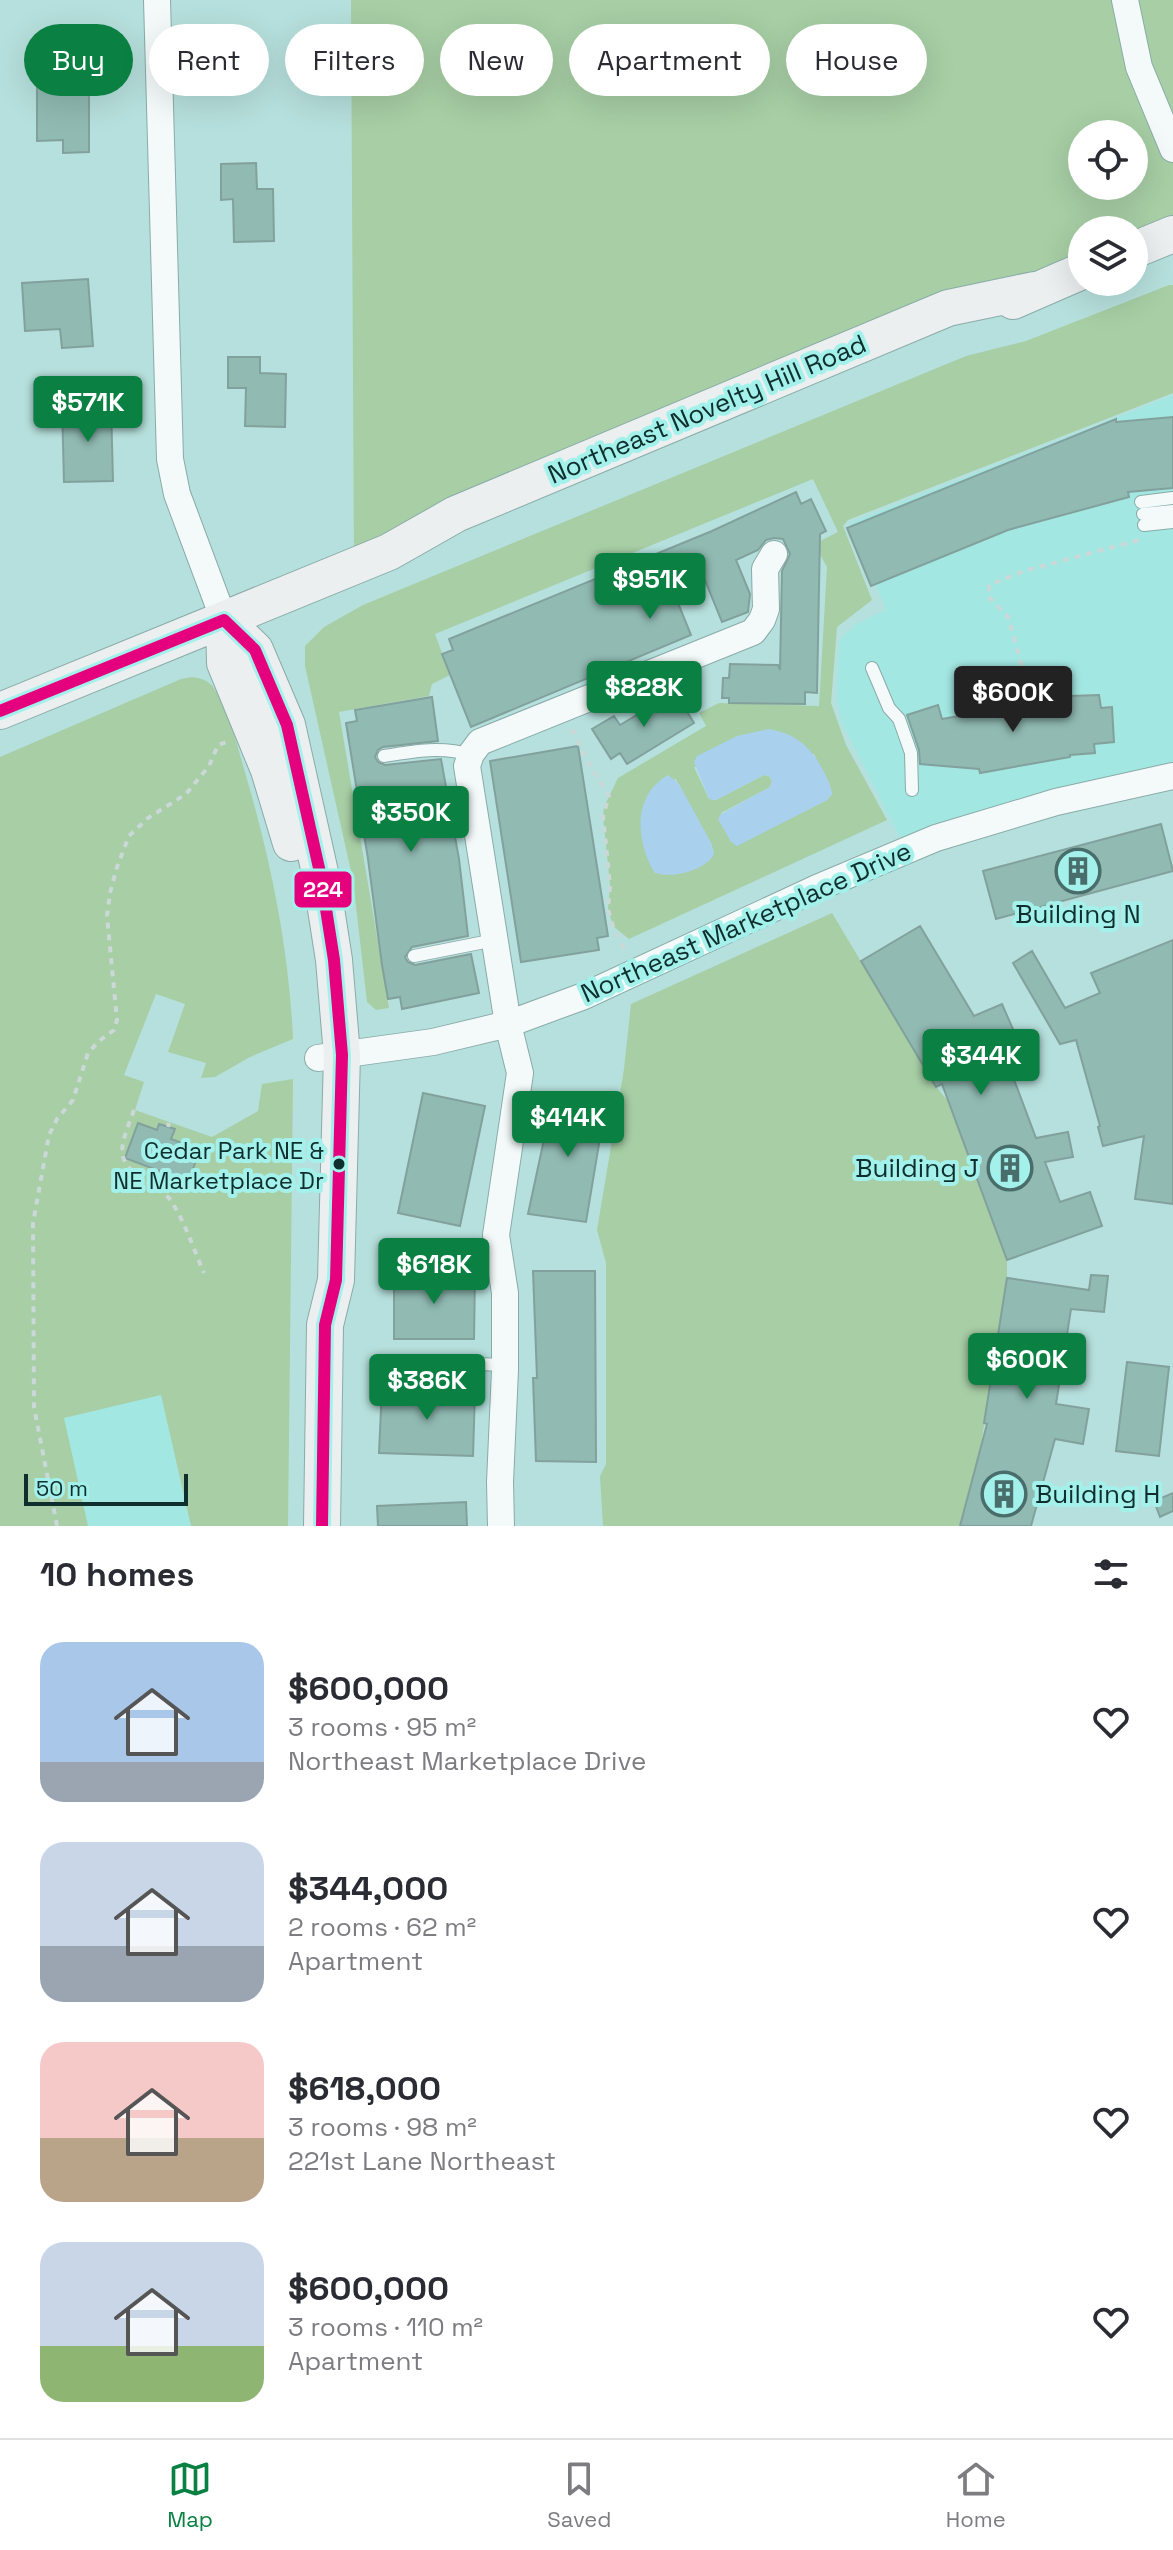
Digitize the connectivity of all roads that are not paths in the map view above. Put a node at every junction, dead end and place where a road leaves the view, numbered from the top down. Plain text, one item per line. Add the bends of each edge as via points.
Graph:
1 (157, 0) edge
2 (1125, 0) edge
3 (1173, 149) edge
4 (1173, 234) edge
5 (1148, 244) edge
6 (1068, 277) edge
7 (1173, 498) edge
8 (1173, 511) edge
9 (1142, 514) junction
10 (1173, 522) edge
11 (774, 554) dead end
12 (224, 620) junction
13 (872, 668) dead end
14 (0, 711) edge
15 (471, 755) junction
16 (384, 756) dead end
17 (1173, 776) edge
18 (912, 790) dead end
19 (495, 940) junction
20 (414, 956) dead end
21 (508, 1024) junction
22 (330, 1056) junction
23 (392, 1361) dead end
24 (505, 1365) junction
25 (322, 1526) edge
26 (501, 1526) edge

1 - 12 street via 170,459 177,494
2 - 3 street via 1139,67
4 - 5 main road
6 - 12 main road, Northeast Novelty Hill Road via 962,328 455,538 389,552
7 - 9 lane
8 - 9 lane
9 - 10 lane
11 - 15 street via 765,569 766,609 753,632 480,742
12 - 14 main road, Northeast Novelty Hill Road
12 - 22 main road via 255,650 287,725 334,960
13 - 18 lane via 911,753
15 - 16 lane via 433,749
15 - 19 street via 467,766
17 - 21 street, Northeast Marketplace Drive via 1056,802 936,838 584,996
19 - 20 lane
19 - 21 street
21 - 22 street, Northeast Marketplace Drive via 433,1042
21 - 24 street via 520,1073 496,1235 505,1293
22 - 25 main road via 336,1280 325,1325
23 - 24 lane
24 - 26 street

